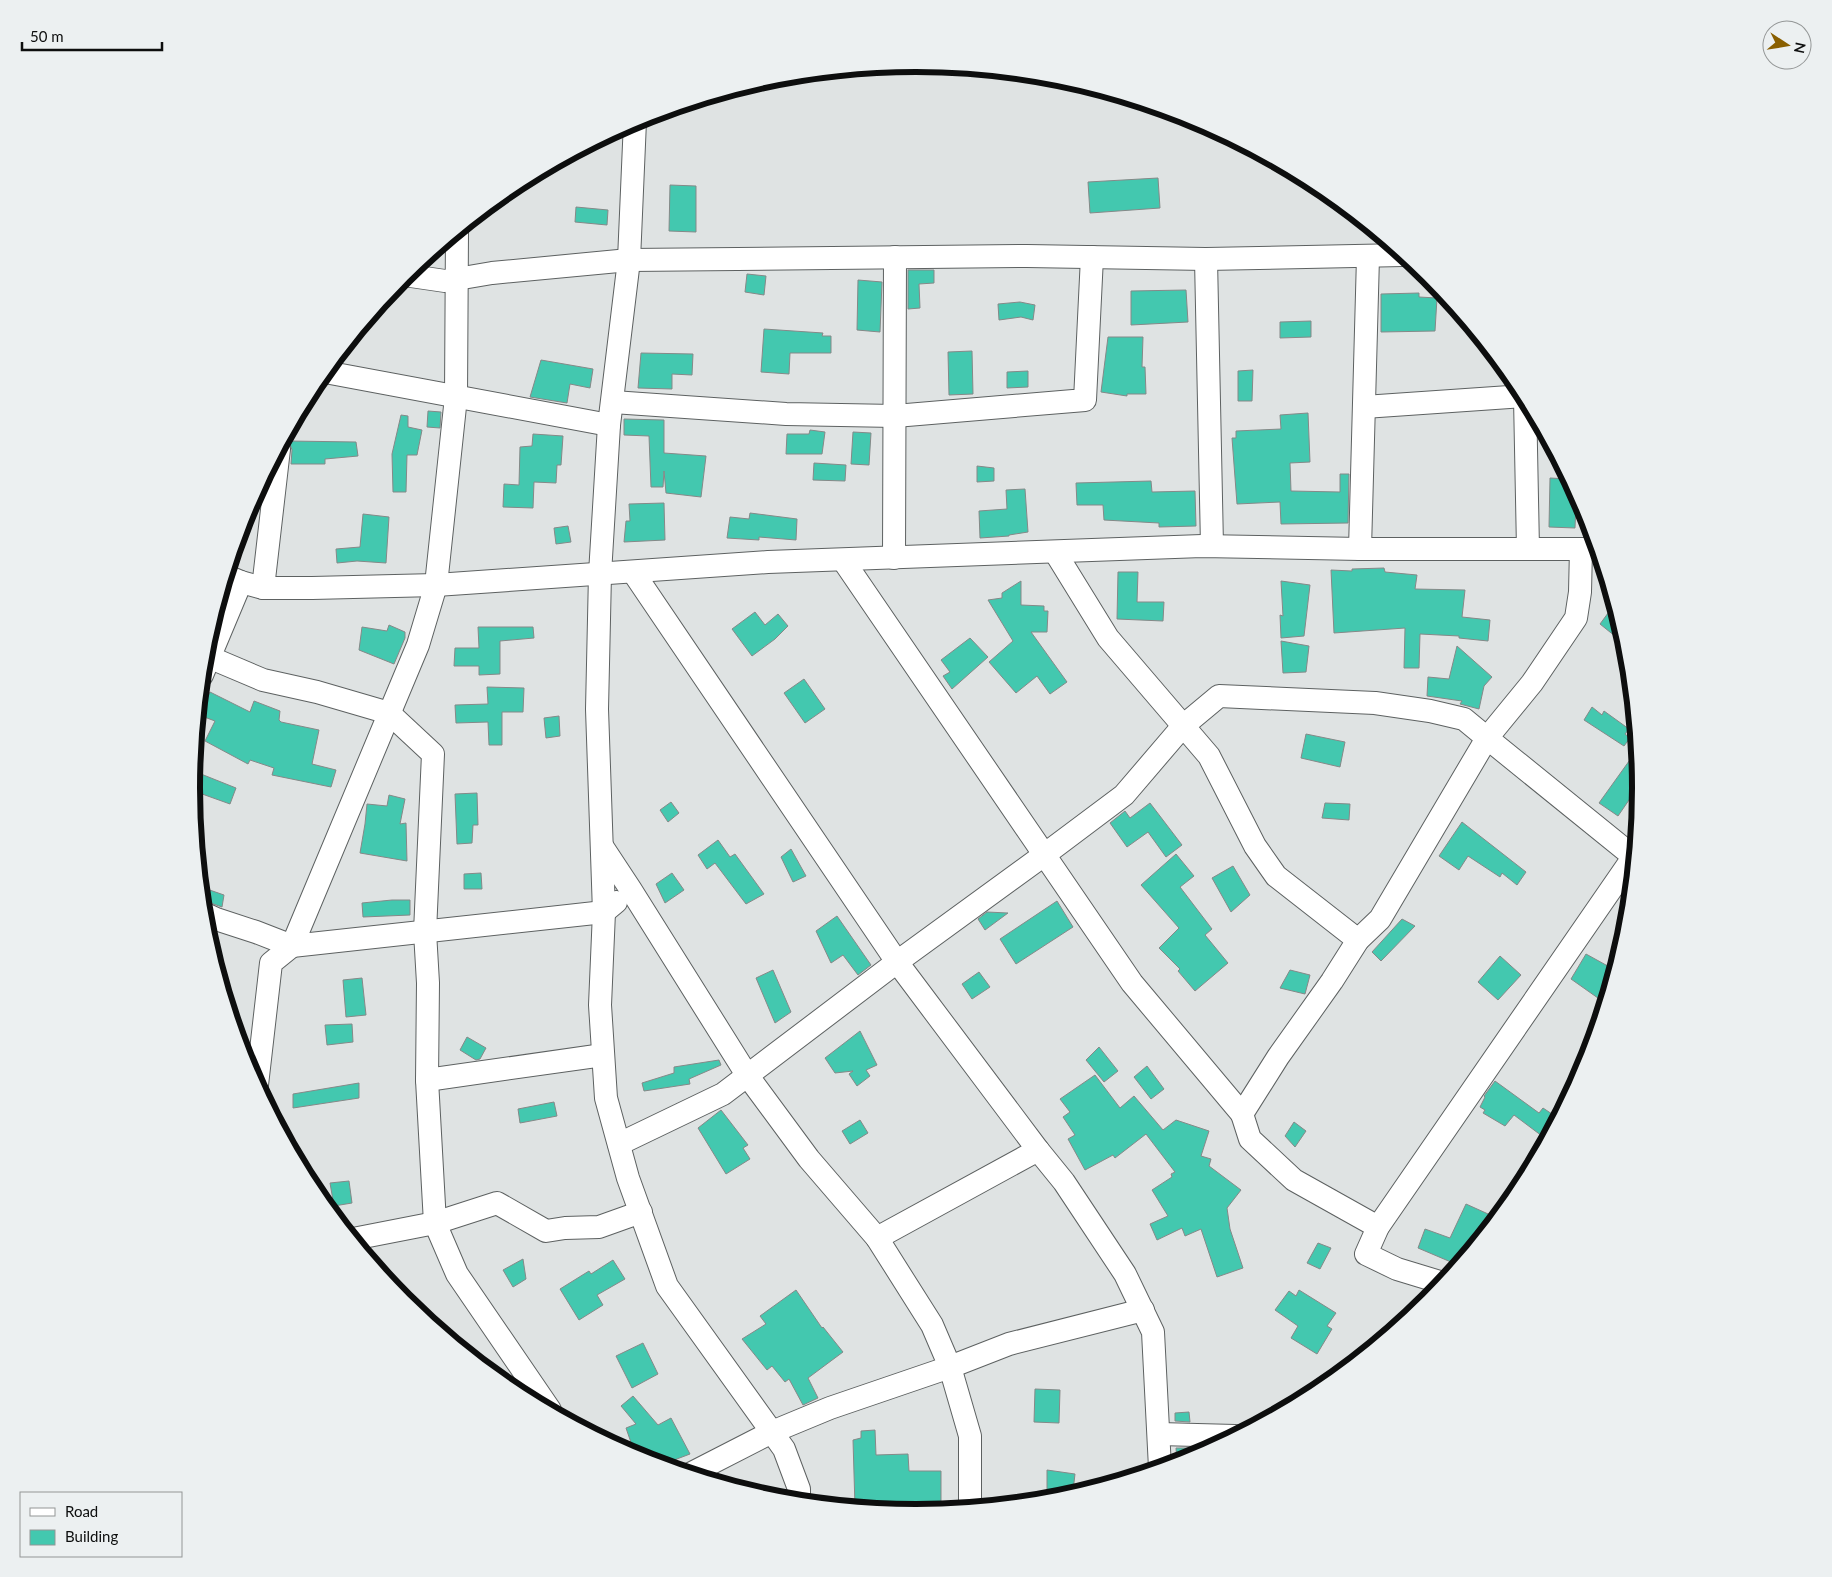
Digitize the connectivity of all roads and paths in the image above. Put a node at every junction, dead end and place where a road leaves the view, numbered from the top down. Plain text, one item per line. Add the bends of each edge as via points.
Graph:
1 (635, 130) edge
2 (457, 239) edge
3 (1395, 256) edge
4 (895, 257) junction
5 (1092, 257) junction
6 (1368, 257) junction
7 (1206, 259) junction
8 (628, 260) junction
9 (416, 277) edge
10 (456, 279) junction
11 (333, 374) edge
12 (456, 397) junction
13 (1515, 398) edge
14 (613, 402) junction
15 (1364, 407) junction
16 (1524, 412) edge
17 (895, 416) junction
18 (609, 425) junction
19 (278, 464) edge
20 (1212, 546) junction
21 (1360, 549) junction
22 (1528, 549) junction
23 (1589, 549) edge
24 (1055, 552) junction
25 (894, 558) junction
26 (843, 560) junction
27 (632, 572) junction
28 (600, 574) junction
29 (234, 579) edge
30 (436, 585) junction
31 (263, 588) junction
32 (221, 619) edge
33 (211, 664) edge
34 (389, 713) junction
35 (1183, 726) junction
36 (1487, 738) junction
37 (602, 846) junction
38 (1629, 852) edge
39 (1044, 855) junction
40 (1627, 866) edge
41 (631, 890) junction
42 (604, 912) junction
43 (212, 917) edge
44 (425, 932) junction
45 (1358, 940) junction
46 (292, 946) junction
47 (897, 962) junction
48 (603, 1055) junction
49 (259, 1071) edge
50 (747, 1075) junction
51 (427, 1080) junction
52 (1242, 1114) junction
53 (619, 1144) junction
54 (1038, 1150) junction
55 (641, 1212) junction
56 (435, 1223) junction
57 (1378, 1227) junction
58 (359, 1238) edge
59 (878, 1238) junction
60 (1435, 1281) edge
61 (1142, 1310) junction
62 (950, 1367) junction
63 (543, 1400) edge
64 (772, 1432) junction
65 (1159, 1434) junction
66 (1222, 1436) edge
67 (1160, 1462) edge
68 (697, 1470) edge
69 (799, 1494) edge
70 (970, 1502) edge

1 - 8 street
2 - 10 street
3 - 6 street
4 - 5 street
4 - 8 street
4 - 17 street
5 - 7 street
5 - 17 street via 1085,400
6 - 7 street
6 - 15 street
7 - 20 street
8 - 10 street
8 - 14 street
9 - 10 street via 445,281
10 - 12 street
11 - 12 street
12 - 18 street
12 - 30 street
13 - 15 street
14 - 17 street via 786,414
14 - 18 street
15 - 21 street
16 - 22 street
17 - 25 street
18 - 28 street
19 - 31 street
20 - 21 street
20 - 24 street
21 - 22 street
22 - 23 street
23 - 36 street via 1576,618 1532,683
24 - 25 street
24 - 35 street via 1108,638
25 - 26 street
26 - 27 street
26 - 39 street
27 - 28 street
27 - 47 street
28 - 30 street
28 - 37 street via 597,709
29 - 31 street
29 - 32 street
30 - 31 street
30 - 34 street via 418,645
33 - 34 street
34 - 44 street via 433,754
34 - 46 street
35 - 36 street via 1220,696 1261,697 1375,703 1430,711 1464,719
35 - 39 street via 1124,795
35 - 45 street via 1209,756 1255,846 1276,876
36 - 38 street
36 - 45 street via 1380,919
37 - 41 street
37 - 42 street
39 - 47 street
39 - 52 street via 1132,983
40 - 57 street
41 - 42 street
41 - 50 street
42 - 44 street
42 - 48 street via 600,1005
43 - 46 street
44 - 46 street
44 - 51 street
45 - 52 street
46 - 49 street via 272,963
47 - 50 street
47 - 54 street
48 - 51 street
48 - 53 street via 606,1098
50 - 53 street via 723,1094
50 - 59 street via 808,1159
51 - 56 street
52 - 57 street via 1250,1140 1294,1180
53 - 55 street
54 - 59 street
54 - 61 street via 1064,1182 1125,1274
55 - 56 street via 599,1227 546,1231 497,1203
55 - 64 street via 667,1286
56 - 58 street
56 - 63 street via 457,1274
57 - 60 street via 1366,1254 1397,1269
59 - 62 street via 932,1325
61 - 62 street via 1008,1344
61 - 65 street via 1153,1332
62 - 64 street via 830,1408
62 - 70 street via 970,1436
64 - 68 street
64 - 69 street via 784,1448
65 - 66 street
65 - 67 street

